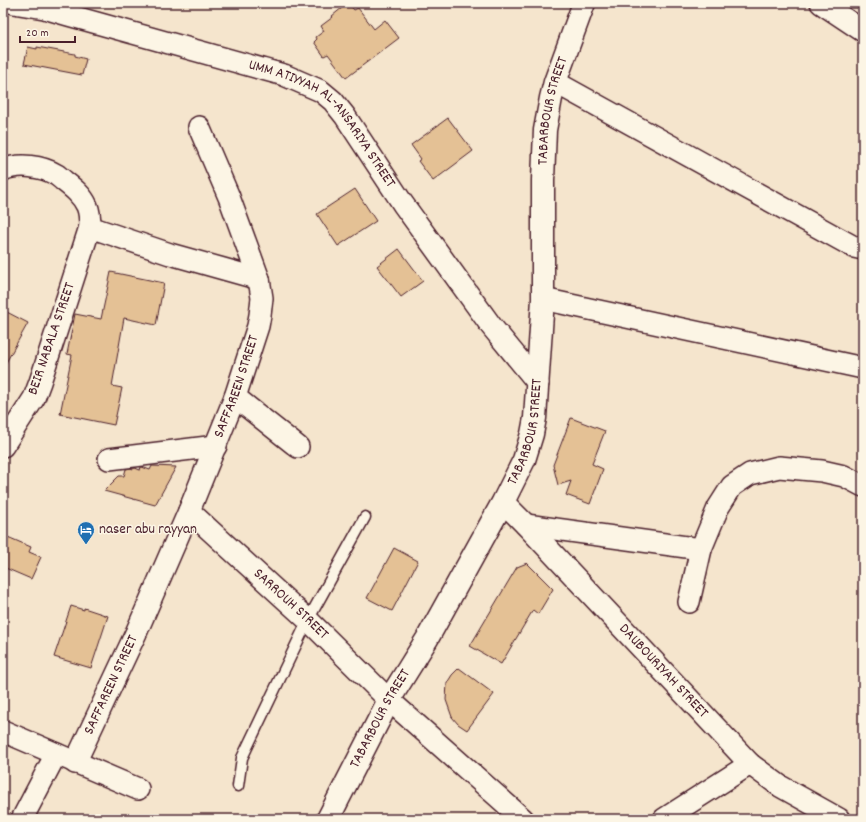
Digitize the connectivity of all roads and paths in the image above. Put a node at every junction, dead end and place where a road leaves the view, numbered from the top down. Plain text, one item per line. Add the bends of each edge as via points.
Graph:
1 (13, 3) edge
2 (584, 3) edge
3 (821, 3) edge
4 (44, 6) edge
5 (863, 31) edge
6 (555, 82) junction
7 (199, 127) dead end
8 (3, 170) edge
9 (90, 227) junction
10 (863, 249) edge
11 (259, 279) junction
12 (543, 298) junction
13 (863, 368) edge
14 (538, 382) junction
15 (235, 397) junction
16 (3, 446) edge
17 (216, 446) junction
18 (298, 447) dead end
19 (109, 459) dead end
20 (863, 486) edge
21 (503, 502) junction
22 (189, 511) junction
23 (365, 517) dead end
24 (526, 526) junction
25 (701, 549) junction
26 (688, 602) dead end
27 (308, 620) junction
28 (389, 700) junction
29 (3, 731) edge
30 (56, 754) junction
31 (75, 763) junction
32 (750, 764) junction
33 (238, 786) dead end
34 (138, 789) dead end
35 (22, 819) edge
36 (328, 819) edge
37 (523, 819) edge
38 (664, 819) edge
39 (839, 819) edge

1 - 4 street, UMM ATIYYAH AL-ANSARIYA STREET
2 - 6 street, TABARBOUR STREET
3 - 5 street
4 - 14 street, UMM ATIYYAH AL-ANSARIYA STREET via 284,75 321,91 345,116 412,217 492,327
6 - 10 street via 854,247
6 - 12 street, TABARBOUR STREET via 545,130
7 - 11 street, SAFFAREEN STREET via 229,197
8 - 9 street via 31,166 56,175 73,187 83,199 90,217
9 - 11 street via 170,254
9 - 16 street, BEIR NABALA STREET via 34,398
11 - 15 street, SAFFAREEN STREET via 262,298 259,321
12 - 13 street
12 - 14 street, TABARBOUR STREET
14 - 21 street, TABARBOUR STREET via 532,434 524,460
15 - 17 street, SAFFAREEN STREET
15 - 18 street
17 - 19 street
17 - 22 street, SAFFAREEN STREET
20 - 25 street via 844,476 822,471 780,467 750,474 732,486 718,508
21 - 24 street, DAUBOURIYAH STREET
21 - 28 street, TABARBOUR STREET via 427,639
22 - 27 street, SARROUH STREET
22 - 31 street, SAFFAREEN STREET
23 - 27 lane
24 - 25 street
24 - 32 street, DAUBOURIYAH STREET
25 - 26 street
27 - 28 street, SARROUH STREET
27 - 33 lane via 242,758
28 - 36 street, TABARBOUR STREET
28 - 37 street, SARROUH STREET
29 - 30 street
30 - 31 street
30 - 35 street
31 - 34 street
32 - 38 street
32 - 39 street, DAUBOURIYAH STREET via 780,786

